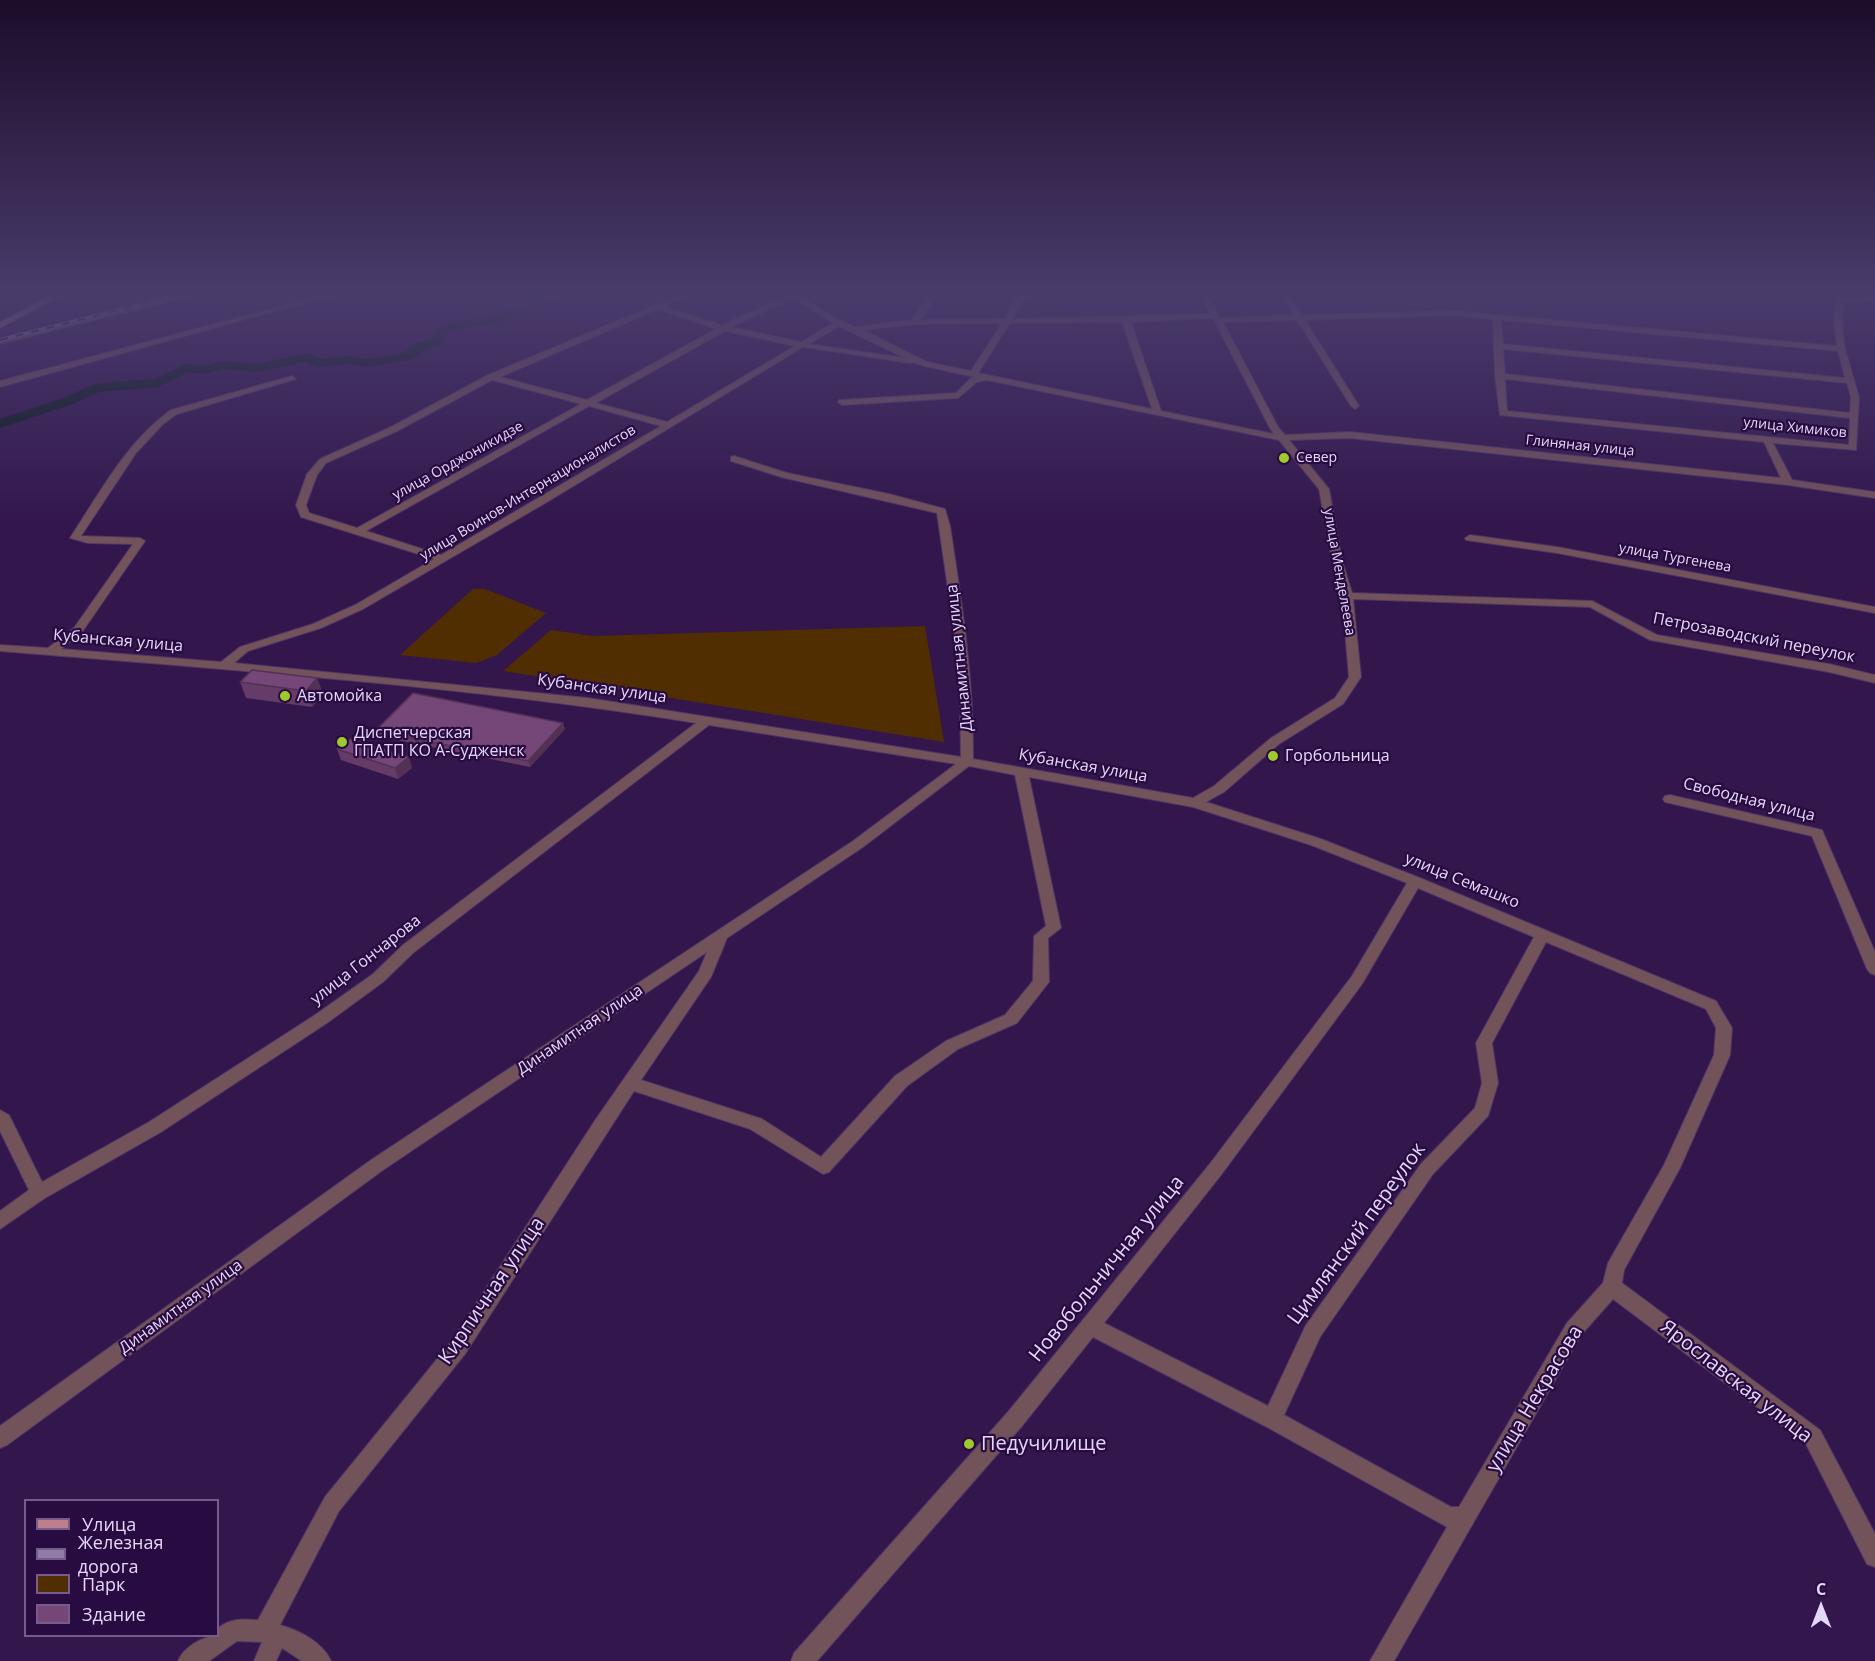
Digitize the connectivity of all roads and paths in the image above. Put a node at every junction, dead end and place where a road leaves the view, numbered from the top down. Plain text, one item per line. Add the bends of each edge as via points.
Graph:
1 (39, 374) edge
2 (500, 374) edge
3 (642, 374) edge
4 (756, 374) edge
5 (977, 374) edge
6 (1145, 374) edge
7 (1247, 374) edge
8 (1334, 374) edge
9 (1775, 374) edge
10 (1848, 374) edge
11 (989, 376) junction
12 (1499, 376) joint
13 (492, 377) junction
14 (292, 379) dead end
15 (1850, 381) junction
16 (0, 384) edge
17 (842, 402) dead end
18 (586, 405) junction
19 (1355, 406) dead end
20 (1157, 411) junction
21 (1854, 416) junction
22 (668, 425) junction
23 (1281, 438) junction
24 (1767, 439) junction
25 (734, 459) dead end
26 (1788, 482) junction
27 (1875, 495) edge
28 (359, 531) junction
29 (1470, 538) dead end
30 (443, 559) junction
31 (1347, 596) junction
32 (1875, 610) edge
33 (0, 648) edge
34 (51, 652) junction
35 (224, 666) junction
36 (1875, 679) edge
37 (706, 721) junction
38 (967, 762) junction
39 (1021, 772) junction
40 (1670, 799) dead end
41 (1195, 803) junction
42 (1415, 881) junction
43 (1543, 934) junction
44 (721, 936) junction
45 (1875, 969) edge
46 (1711, 1005) joint
47 (630, 1083) junction
48 (0, 1117) edge
49 (39, 1193) junction
50 (0, 1221) edge
51 (1612, 1287) junction
52 (1090, 1326) junction
53 (1272, 1419) junction
54 (0, 1438) edge
55 (1464, 1518) junction
56 (1875, 1556) edge
57 (270, 1633) junction
58 (189, 1661) edge
59 (265, 1661) edge
60 (320, 1661) edge
61 (802, 1661) edge
62 (1381, 1661) edge

1 - 16 street
2 - 13 street
3 - 18 street, улица Орджоникидзе
4 - 22 street, улица Воинов-Интернационалистов
5 - 11 street, Глиняная улица
6 - 20 street
7 - 23 street, улица Менделеева
8 - 19 street
9 - 15 street
10 - 15 street, улица Химиков
11 - 17 street via 974,380 958,396
11 - 20 street, Глиняная улица
12 - 21 street
12 - 24 street, улица Химиков via 1503,413
13 - 18 street
13 - 28 street via 323,461 312,474 301,505 305,515
14 - 34 street via 162,418 129,457 75,538 141,541 78,630
15 - 21 street, улица Химиков via 1855,397
18 - 22 street
18 - 28 street, улица Орджоникидзе
20 - 23 street, Глиняная улица
21 - 24 street, улица Химиков via 1853,448
22 - 30 street, улица Воинов-Интернационалистов
23 - 26 street, Глиняная улица via 1350,435
23 - 31 street, улица Менделеева via 1324,489
24 - 26 street
25 - 38 street, Динамитная улица via 763,471 941,511 969,717
26 - 27 street, Глиняная улица
28 - 30 street
29 - 32 street, улица Тургенева
30 - 35 street, улица Воинов-Интернационалистов via 359,607 317,626 244,650
31 - 36 street, Петрозаводский переулок via 1592,604 1654,638
31 - 41 street, улица Менделеева via 1355,677 1339,701 1275,741 1219,789
33 - 34 street, Кубанская улица
34 - 35 street, Кубанская улица
35 - 37 street, Кубанская улица via 588,702
37 - 38 street, Кубанская улица
37 - 49 street, улица Гончарова via 321,1019 155,1127
38 - 39 street, Кубанская улица
38 - 44 street, Динамитная улица via 858,844
39 - 41 street, Кубанская улица
39 - 47 street via 1054,928 1041,936 1041,982 1011,1019 952,1045 902,1081 823,1167 756,1124
40 - 45 street, Свободная улица via 1817,834
41 - 42 street, улица Семашко via 1316,842
42 - 43 street, улица Семашко
42 - 52 street, Новобольничная улица via 1357,980 1215,1170
43 - 46 street, улица Семашко
43 - 53 street, Цимлянский переулок via 1484,1043 1490,1083 1482,1111 1427,1169 1313,1330
44 - 47 street, Кирпичная улица via 706,973
44 - 54 street, Динамитная улица via 377,1166
46 - 51 street, улица Некрасова via 1724,1028 1722,1056 1671,1168 1615,1269
47 - 57 street, Кирпичная улица via 458,1348 332,1504
48 - 49 street
49 - 50 street, улица Гончарова
51 - 55 street, улица Некрасова via 1574,1329
51 - 56 street, Ярославская улица via 1813,1437
52 - 53 street
52 - 61 street, Новобольничная улица via 1015,1419
53 - 55 street via 1449,1516
55 - 62 street, улица Некрасова
57 - 58 street via 234,1630
57 - 59 street, Кирпичная улица
57 - 60 street via 293,1640

